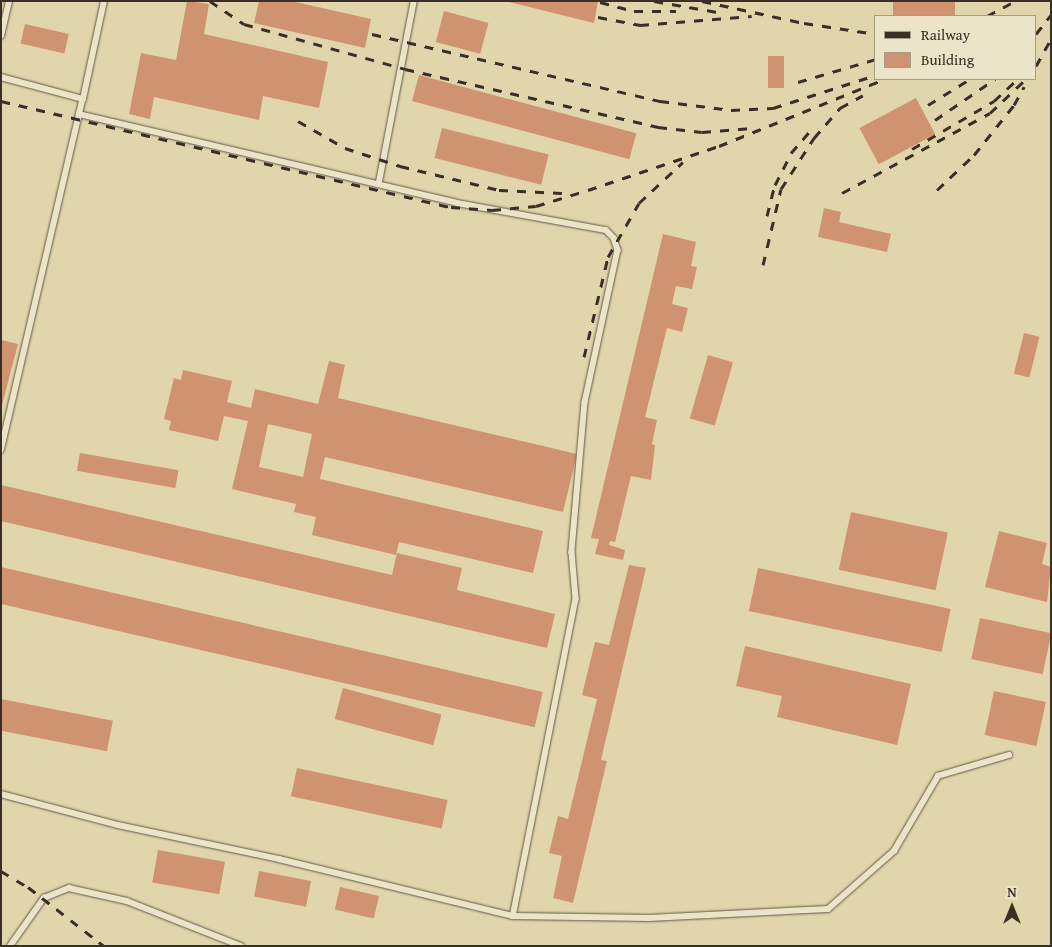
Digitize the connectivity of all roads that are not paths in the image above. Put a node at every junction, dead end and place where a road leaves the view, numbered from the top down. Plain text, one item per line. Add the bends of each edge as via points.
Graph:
1 (9, 1) edge
2 (104, 1) edge
3 (414, 1) edge
4 (1, 36) edge
5 (1, 77) edge
6 (83, 99) junction
7 (79, 114) junction
8 (379, 182) junction
9 (3, 435) edge
10 (1, 450) edge
11 (1009, 755) dead end
12 (1, 794) edge
13 (513, 916) junction
14 (10, 946) edge
15 (242, 946) edge

1 - 4 lane
2 - 6 lane
3 - 8 lane
5 - 6 lane
6 - 7 lane
7 - 8 lane
7 - 9 lane
8 - 13 lane via 457,203 606,230 614,238 618,250 585,402 572,552 576,599
9 - 10 lane
11 - 13 lane via 938,776 894,851 828,910 649,918
12 - 13 lane via 118,825 278,859
14 - 15 lane via 44,898 69,888 127,901

